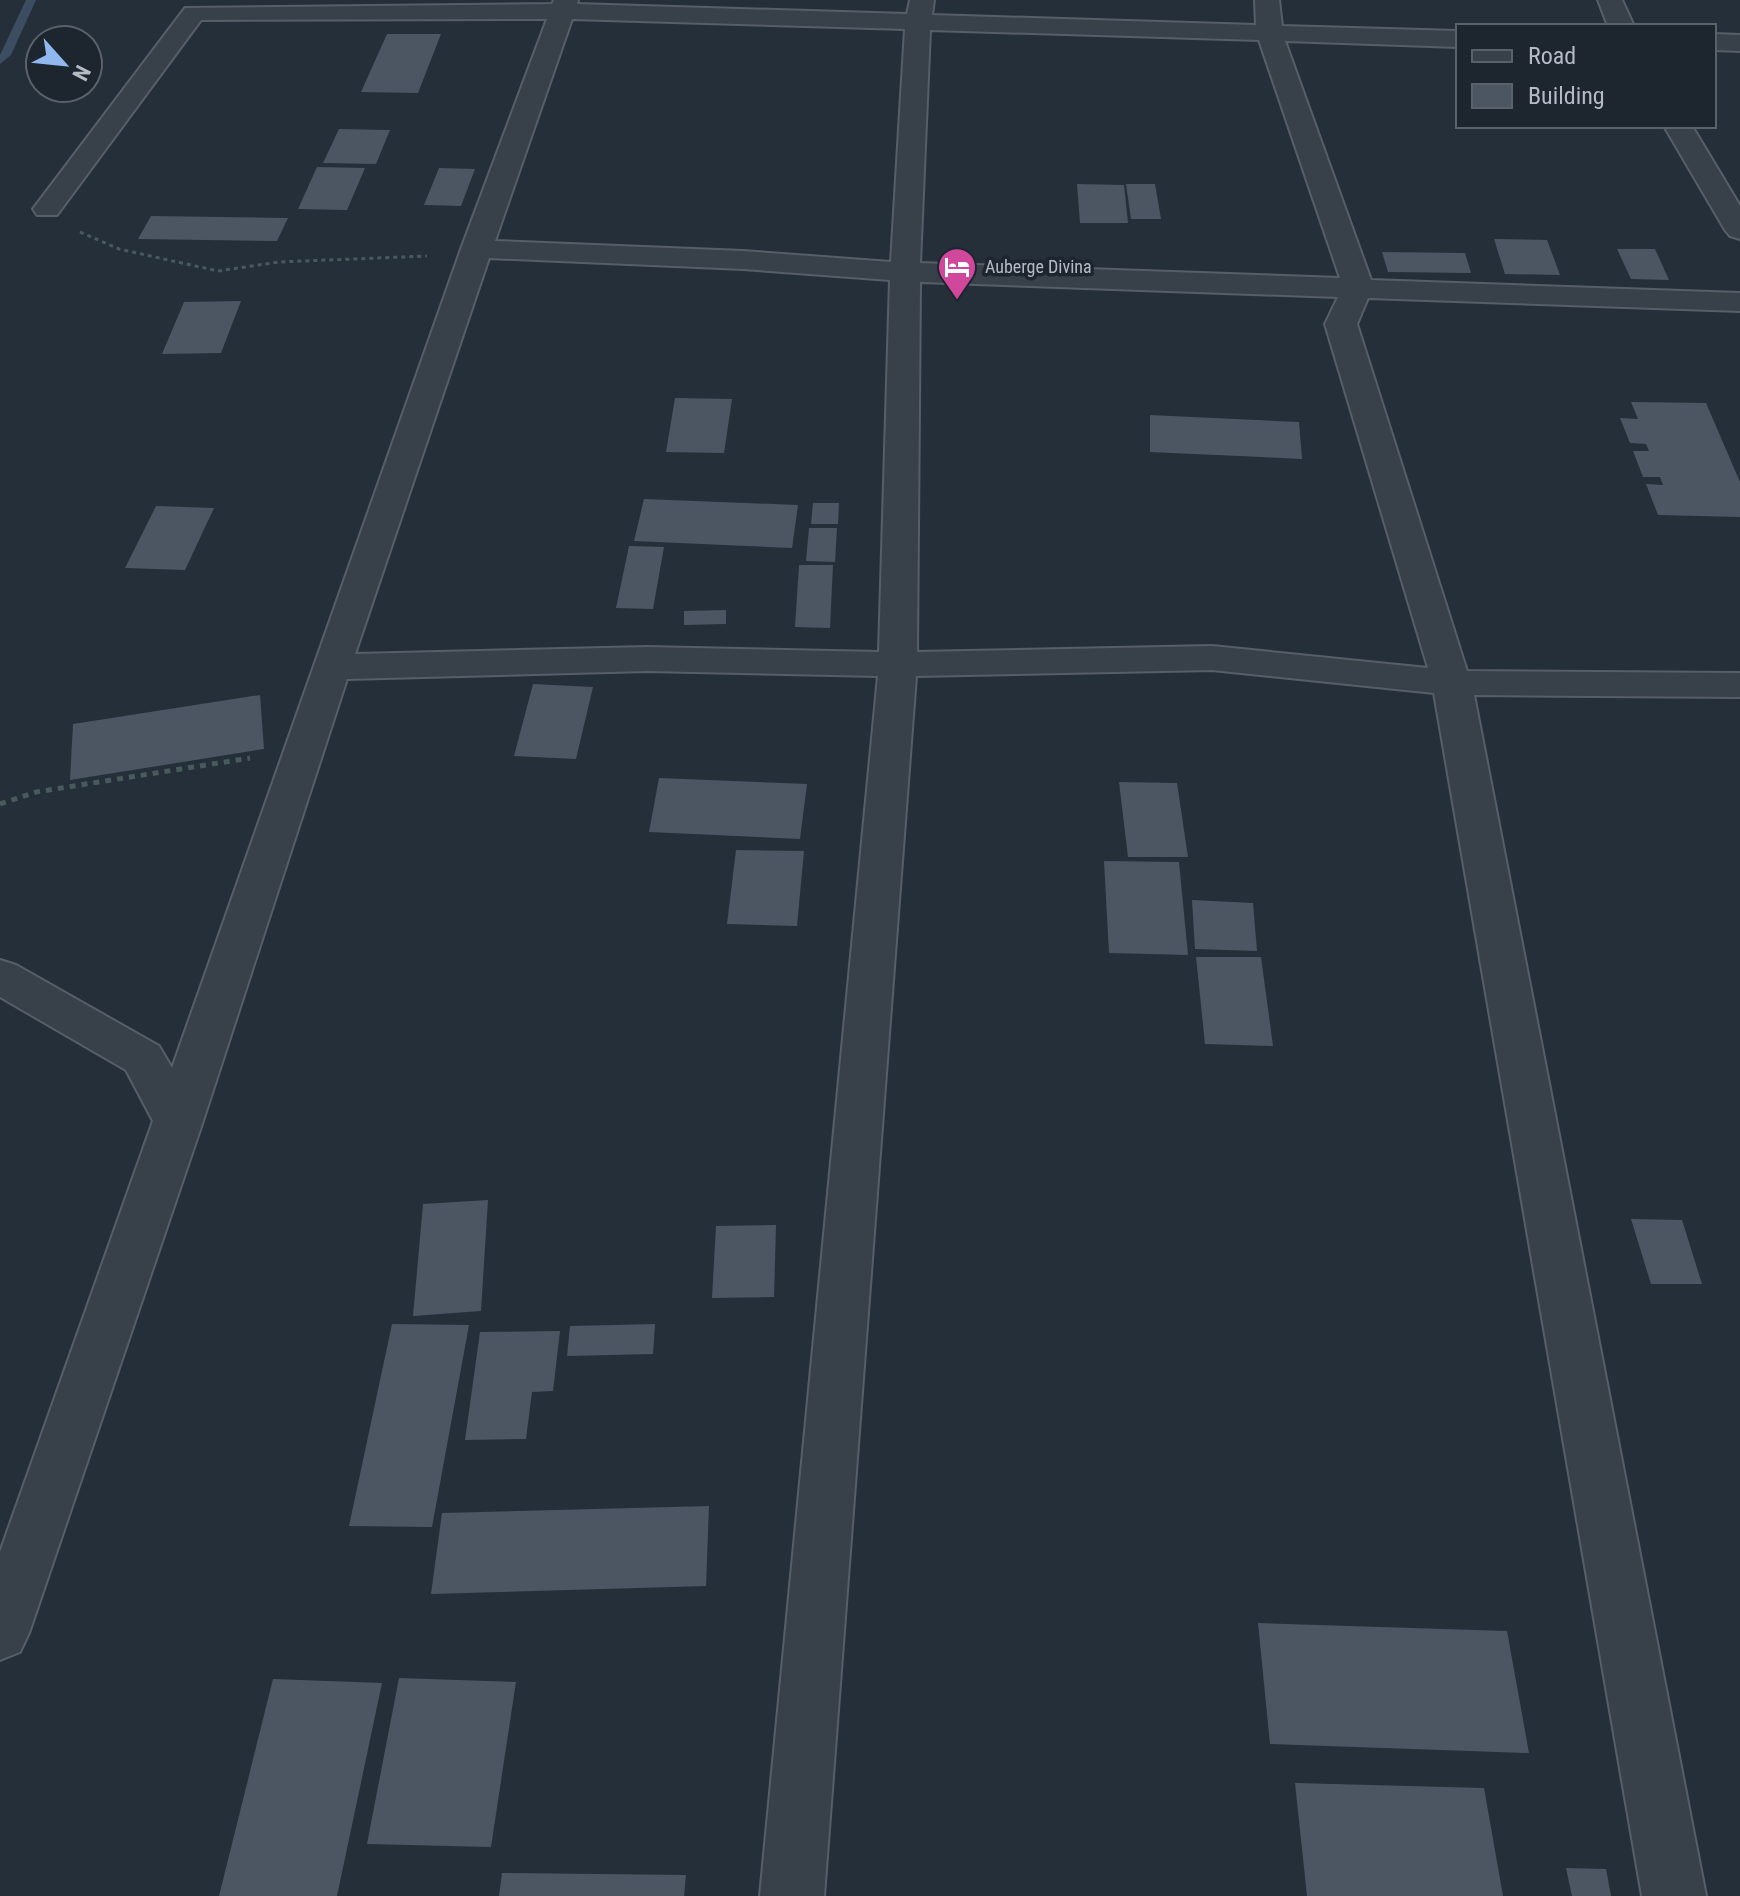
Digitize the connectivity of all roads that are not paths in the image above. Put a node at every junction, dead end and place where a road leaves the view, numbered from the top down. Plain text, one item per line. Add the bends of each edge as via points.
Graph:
1 (1267, 0) edge
2 (1610, 0) edge
3 (564, 5) edge
4 (199, 6) edge
5 (920, 11) edge
6 (1620, 24) edge
7 (1270, 36) junction
8 (1456, 39) edge
9 (1716, 42) edge
10 (1740, 43) edge
11 (1679, 128) edge
12 (47, 209) road end
13 (1740, 230) edge
14 (476, 249) junction
15 (905, 272) junction
16 (1358, 286) junction
17 (1740, 302) edge
18 (898, 664) junction
19 (331, 667) junction
20 (1452, 683) junction
21 (1740, 685) edge
22 (0, 976) edge
23 (178, 1124) junction
24 (0, 1633) edge
25 (792, 1896) edge
26 (1674, 1896) edge

1 - 7 street
2 - 6 street
3 - 4 street
3 - 5 street
3 - 14 street
4 - 12 street
5 - 7 street
5 - 15 street
7 - 8 street
7 - 16 street
9 - 10 street
11 - 13 street
14 - 15 street
14 - 19 street
15 - 16 street
15 - 18 street
16 - 17 street
16 - 20 street via 1341,324
18 - 19 street via 647,659
18 - 20 street via 1212,658
18 - 25 street
19 - 23 street
20 - 21 street
20 - 26 street
22 - 23 street via 143,1058
23 - 24 street

